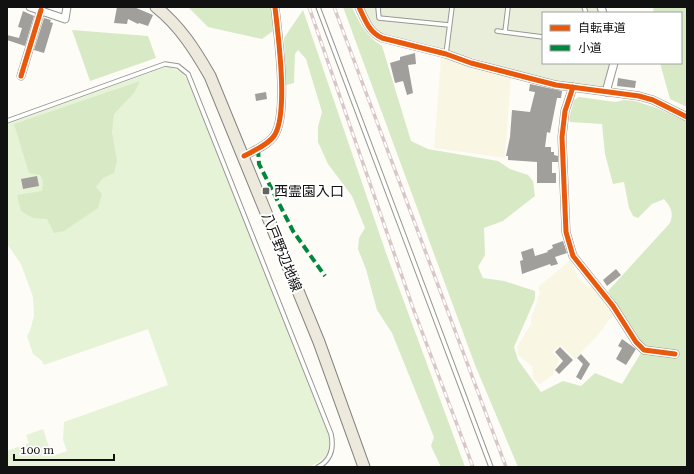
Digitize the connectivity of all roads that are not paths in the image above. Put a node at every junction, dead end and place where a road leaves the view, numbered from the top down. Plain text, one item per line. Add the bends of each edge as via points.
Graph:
1 (30, 7) edge
2 (67, 7) edge
3 (156, 7) edge
4 (275, 7) edge
5 (318, 7) edge
6 (359, 7) edge
7 (378, 7) edge
8 (452, 7) edge
9 (508, 7) edge
10 (41, 10) junction
11 (449, 26) junction
12 (497, 31) dead end
13 (505, 32) junction
14 (542, 37) edge
15 (446, 54) junction
16 (614, 64) edge
17 (21, 76) dead end
18 (573, 88) junction
19 (606, 92) junction
20 (687, 117) edge
21 (7, 121) edge
22 (244, 156) junction
23 (675, 354) dead end
24 (318, 467) edge
25 (364, 467) edge
26 (491, 467) edge

1 - 10 street
2 - 10 street via 65,19
3 - 22 main road, 八戸野辺地線 via 190,42 210,76
4 - 22 street via 281,119 274,136
5 - 26 lane
6 - 15 street via 375,35
7 - 11 lane via 379,18
8 - 11 lane
9 - 13 lane
10 - 17 street
11 - 15 lane
12 - 13 lane
13 - 14 lane
15 - 18 street via 494,69
16 - 19 street
18 - 19 street
18 - 23 street via 565,111 562,137 566,232 573,256 644,350
19 - 20 street via 653,100
21 - 24 lane via 165,64 178,66 188,74 332,434 329,457
22 - 25 main road, 八戸野辺地線 via 319,342

